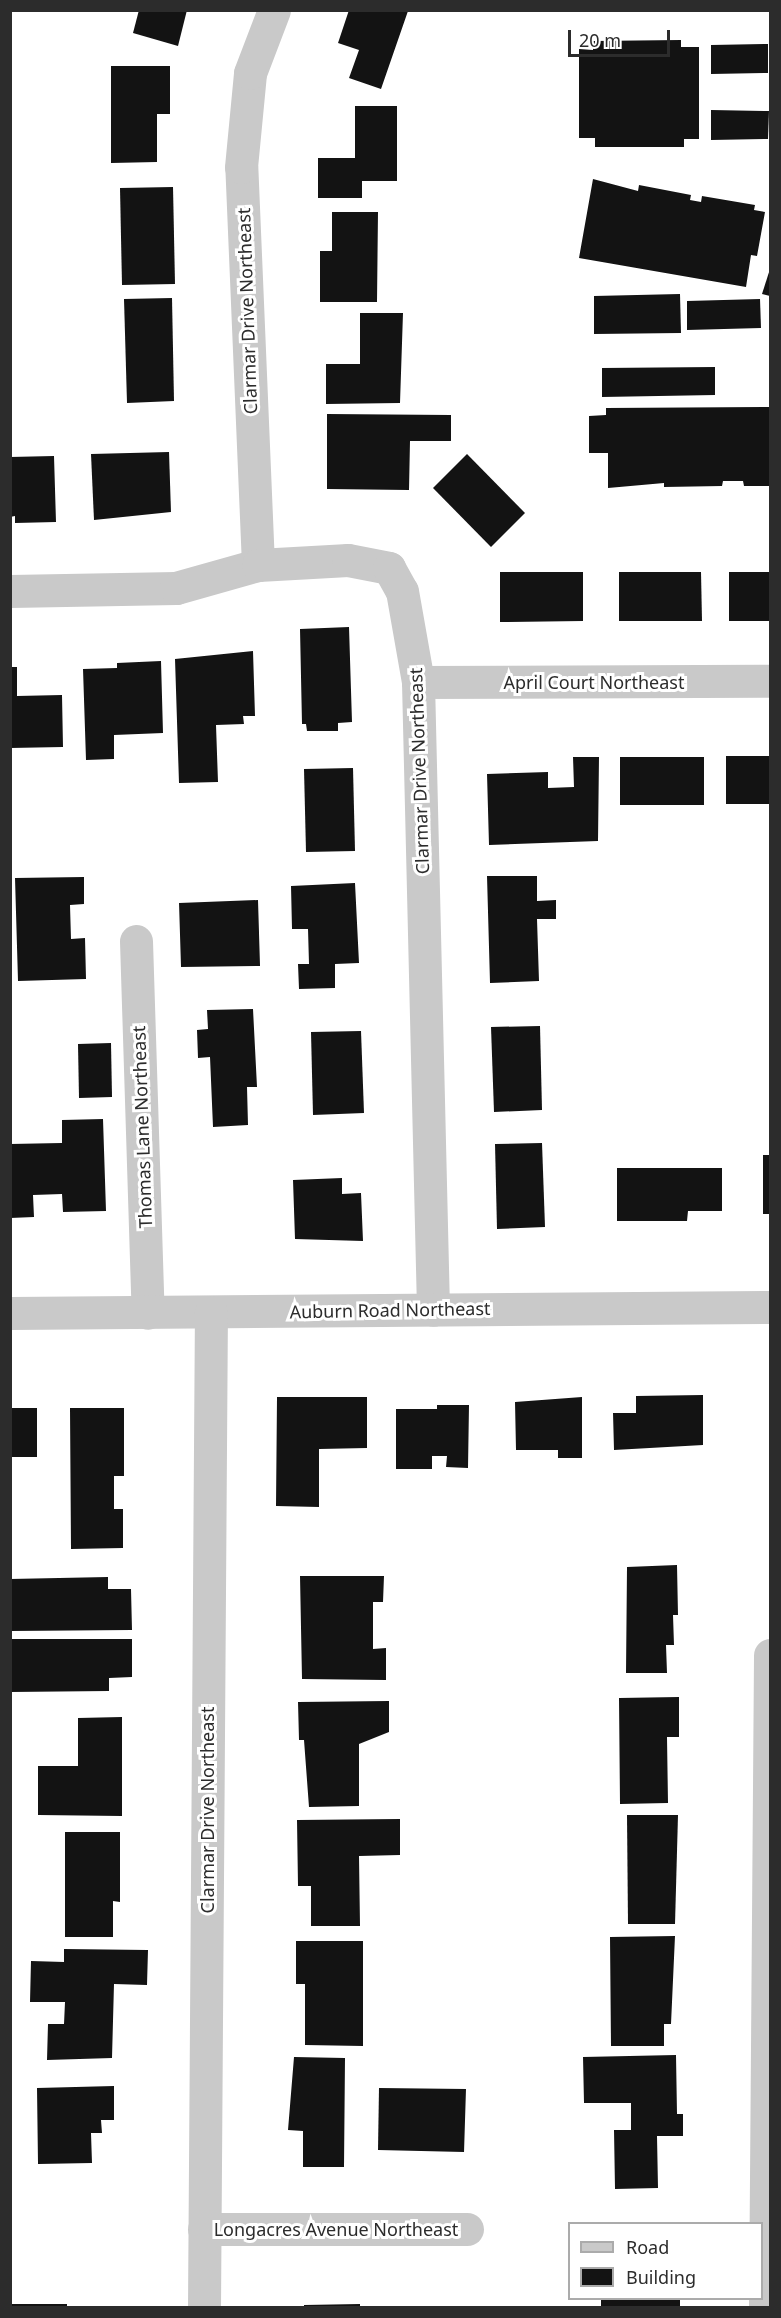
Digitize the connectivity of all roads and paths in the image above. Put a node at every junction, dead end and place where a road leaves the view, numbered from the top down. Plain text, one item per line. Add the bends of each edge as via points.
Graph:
1 (274, 10) edge
2 (258, 565) junction
3 (10, 591) edge
4 (771, 681) edge
5 (418, 682) junction
6 (136, 941) dead end
7 (771, 1306) edge
8 (434, 1310) junction
9 (211, 1312) junction
10 (10, 1313) edge
11 (148, 1313) junction
12 (771, 1654) edge
13 (204, 2229) junction
14 (467, 2229) dead end
15 (204, 2307) edge
16 (765, 2307) edge

1 - 2 street, Clarmar Drive Northeast via 250,73 241,167
2 - 3 street via 176,588
2 - 5 street, Clarmar Drive Northeast via 348,560 389,568 402,591
4 - 5 street, April Court Northeast
5 - 8 street, Clarmar Drive Northeast
6 - 11 street, Thomas Lane Northeast
7 - 8 street, Auburn Road Northeast
8 - 9 street, Auburn Road Northeast
9 - 11 street, Auburn Road Northeast
9 - 13 street, Clarmar Drive Northeast
10 - 11 street, Auburn Road Northeast
12 - 16 street
13 - 14 street, Longacres Avenue Northeast
13 - 15 street, Clarmar Drive Northeast

